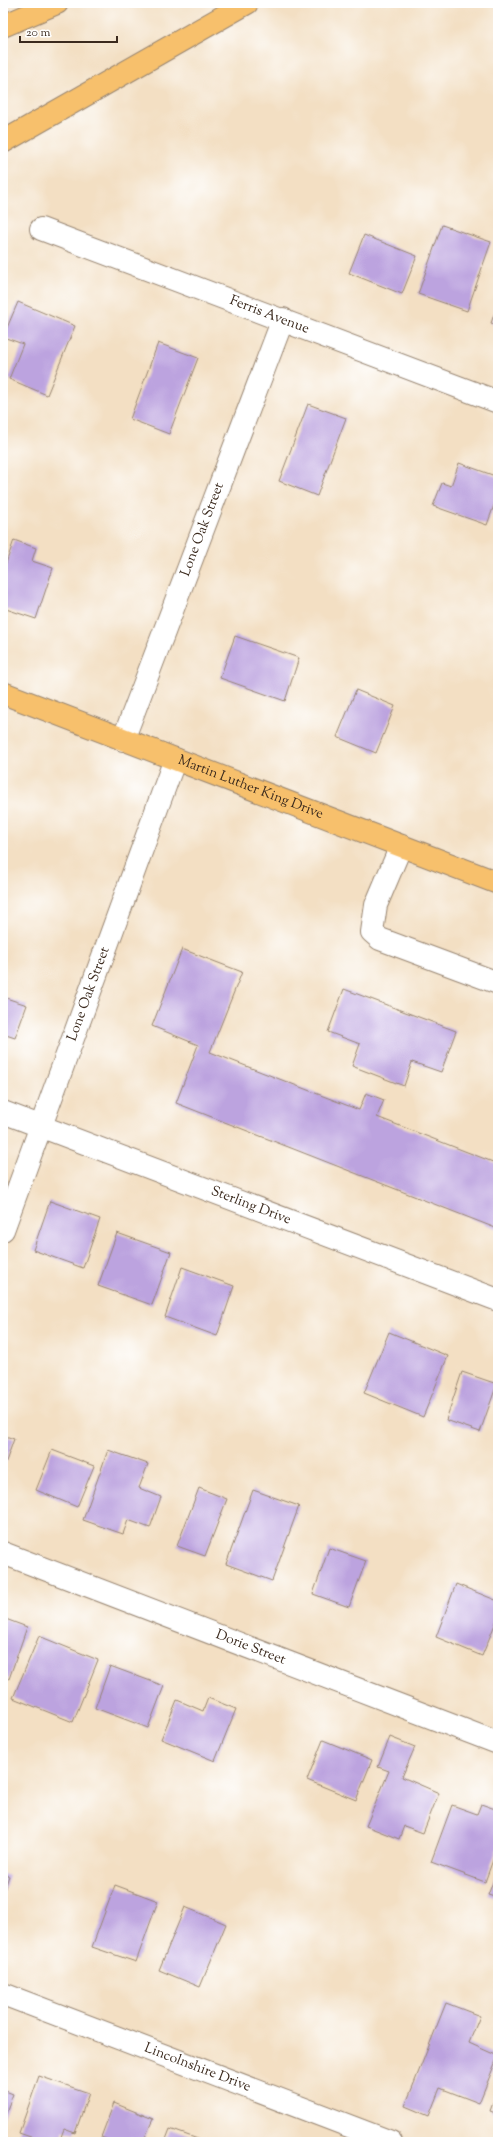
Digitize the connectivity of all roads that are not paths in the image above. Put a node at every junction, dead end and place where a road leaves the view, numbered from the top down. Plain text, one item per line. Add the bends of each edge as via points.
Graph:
1 (57, 3) edge
2 (247, 3) edge
3 (3, 26) edge
4 (3, 142) edge
5 (41, 229) dead end
6 (283, 319) junction
7 (498, 402) edge
8 (3, 694) edge
9 (123, 740) junction
10 (175, 759) junction
11 (401, 846) junction
12 (498, 883) edge
13 (498, 983) edge
14 (3, 1112) edge
15 (42, 1126) junction
16 (3, 1230) edge
17 (498, 1300) edge
18 (3, 1553) edge
19 (498, 1743) edge
20 (3, 1994) edge
21 (391, 2142) edge

1 - 3 main road
2 - 4 main road
5 - 6 street, Ferris Avenue
6 - 7 street, Ferris Avenue
6 - 9 street, Lone Oak Street
8 - 9 main road, Martin Luther King Drive
9 - 10 main road, Martin Luther King Drive
10 - 11 main road, Martin Luther King Drive
10 - 15 street, Lone Oak Street
11 - 12 main road, Martin Luther King Drive
11 - 13 street via 376,905 372,932 380,939
14 - 15 street, Sterling Drive
15 - 16 street, Lone Oak Street
15 - 17 street, Sterling Drive
18 - 19 street, Dorie Street
20 - 21 street, Lincolnshire Drive

